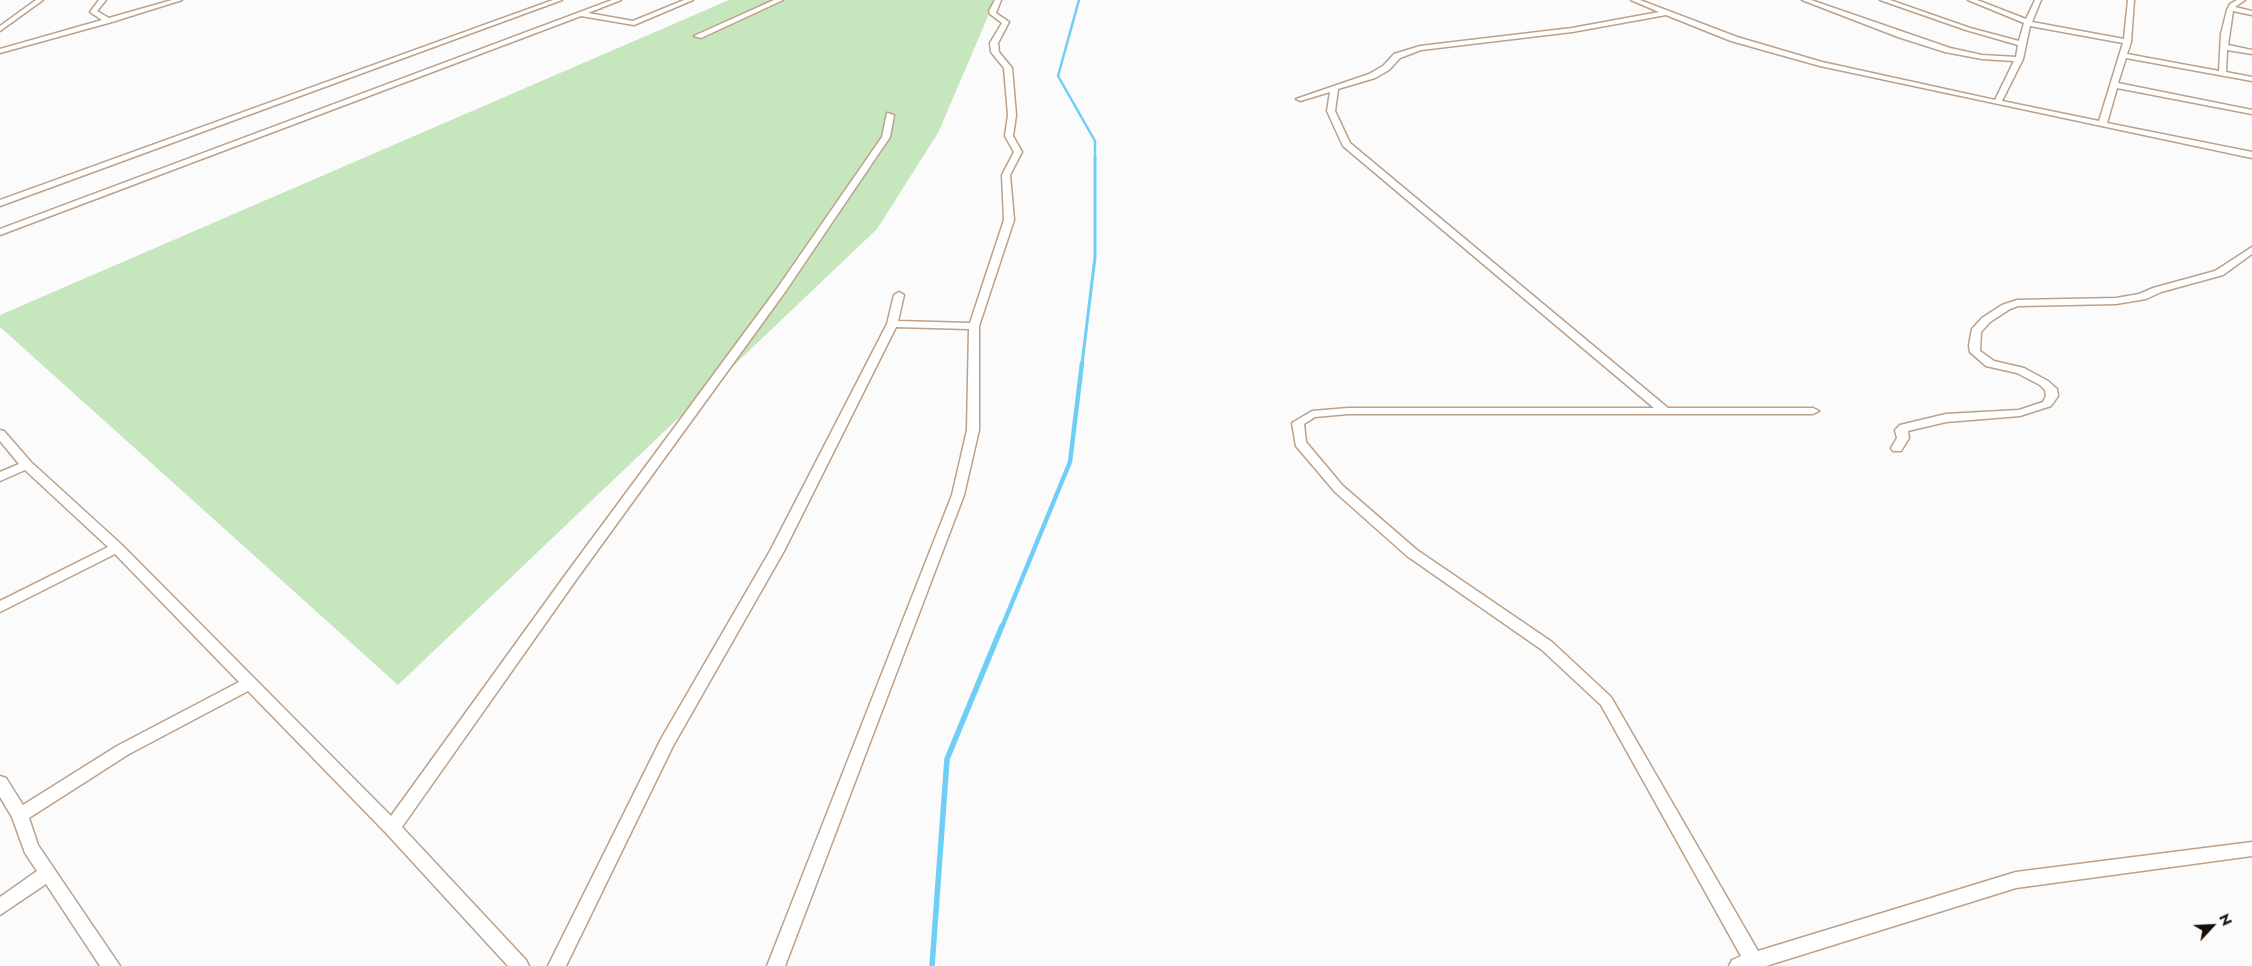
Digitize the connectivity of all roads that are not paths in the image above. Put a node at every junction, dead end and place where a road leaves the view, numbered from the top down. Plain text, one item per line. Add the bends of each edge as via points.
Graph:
1 (40, 0) edge
2 (103, 0) edge
3 (178, 0) edge
4 (559, 0) edge
5 (618, 0) edge
6 (690, 0) edge
7 (780, 0) edge
8 (998, 0) edge
9 (1634, 0) edge
10 (1805, 0) edge
11 (1882, 0) edge
12 (1970, 0) edge
13 (2038, 0) edge
14 (2131, 0) edge
15 (2242, 0) edge
16 (2231, 8) junction
17 (1664, 13) junction
18 (2252, 13) edge
19 (579, 14) junction
20 (110, 20) junction
21 (2027, 23) junction
22 (0, 29) edge
23 (698, 36) dead end
24 (2126, 42) junction
25 (2022, 44) junction
26 (2225, 47) junction
27 (1, 51) edge
28 (2252, 52) edge
29 (2123, 55) junction
30 (2019, 59) junction
31 (2222, 74) junction
32 (2252, 79) edge
33 (2115, 85) junction
34 (1334, 89) junction
35 (1300, 99) dead end
36 (1998, 102) junction
37 (2252, 112) edge
38 (890, 115) dead end
39 (2102, 124) junction
40 (2252, 155) edge
41 (0, 203) edge
42 (0, 232) edge
43 (2252, 250) edge
44 (899, 295) dead end
45 (892, 324) junction
46 (974, 326) junction
47 (1665, 411) junction
48 (1813, 412) dead end
49 (0, 434) edge
50 (1897, 448) dead end
51 (27, 465) junction
52 (0, 477) edge
53 (117, 548) junction
54 (0, 607) edge
55 (249, 683) junction
56 (0, 783) edge
57 (20, 815) junction
58 (392, 828) junction
59 (2252, 849) edge
60 (48, 873) junction
61 (0, 907) edge
62 (1746, 964) edge
63 (112, 966) edge
64 (520, 966) edge
65 (557, 966) edge
66 (776, 966) edge

1 - 22 street
2 - 20 street via 93,12
3 - 20 street
4 - 41 street
5 - 19 street
6 - 19 street via 634,23
7 - 23 street
8 - 46 street via 993,14 1006,22 994,43 995,52 1008,68 1012,114 1009,136 1018,152 1006,176 1009,220
9 - 17 street
10 - 30 street via 1948,50 1982,57
11 - 25 street
12 - 21 street
13 - 21 street
14 - 24 street
15 - 16 street
16 - 18 street
16 - 26 street
17 - 34 street via 1572,30 1420,48 1397,56 1372,76
17 - 36 street via 1777,52 1883,79
19 - 42 street
20 - 27 street
21 - 24 street
21 - 25 street
24 - 29 street
25 - 30 street
26 - 28 street
26 - 31 street
29 - 31 street
29 - 33 street
30 - 36 street
31 - 32 street
33 - 37 street
33 - 39 street
34 - 35 street
34 - 47 street via 1331,111 1346,144
36 - 39 street
38 - 58 street via 886,137 780,292
39 - 40 street
43 - 50 street via 2219,273 2142,297 2116,301 2011,304 1986,320 1976,331 1975,352 1990,364 2020,370 2044,383 2051,389 2052,396 2047,404 2020,413 1946,418 1904,428
44 - 45 street
45 - 46 street
45 - 65 street via 777,551 667,743
46 - 66 street via 973,430 958,495
47 - 48 street
47 - 62 street via 1348,411 1312,414 1298,423 1300,443 1339,489 1412,554 1547,646 1606,701
49 - 51 street
51 - 52 street
51 - 53 street
53 - 54 street
53 - 55 street
55 - 57 street via 123,750
55 - 58 street
56 - 57 street
57 - 60 street via 31,848
58 - 64 street
59 - 62 street via 2016,880
60 - 61 street
60 - 63 street

